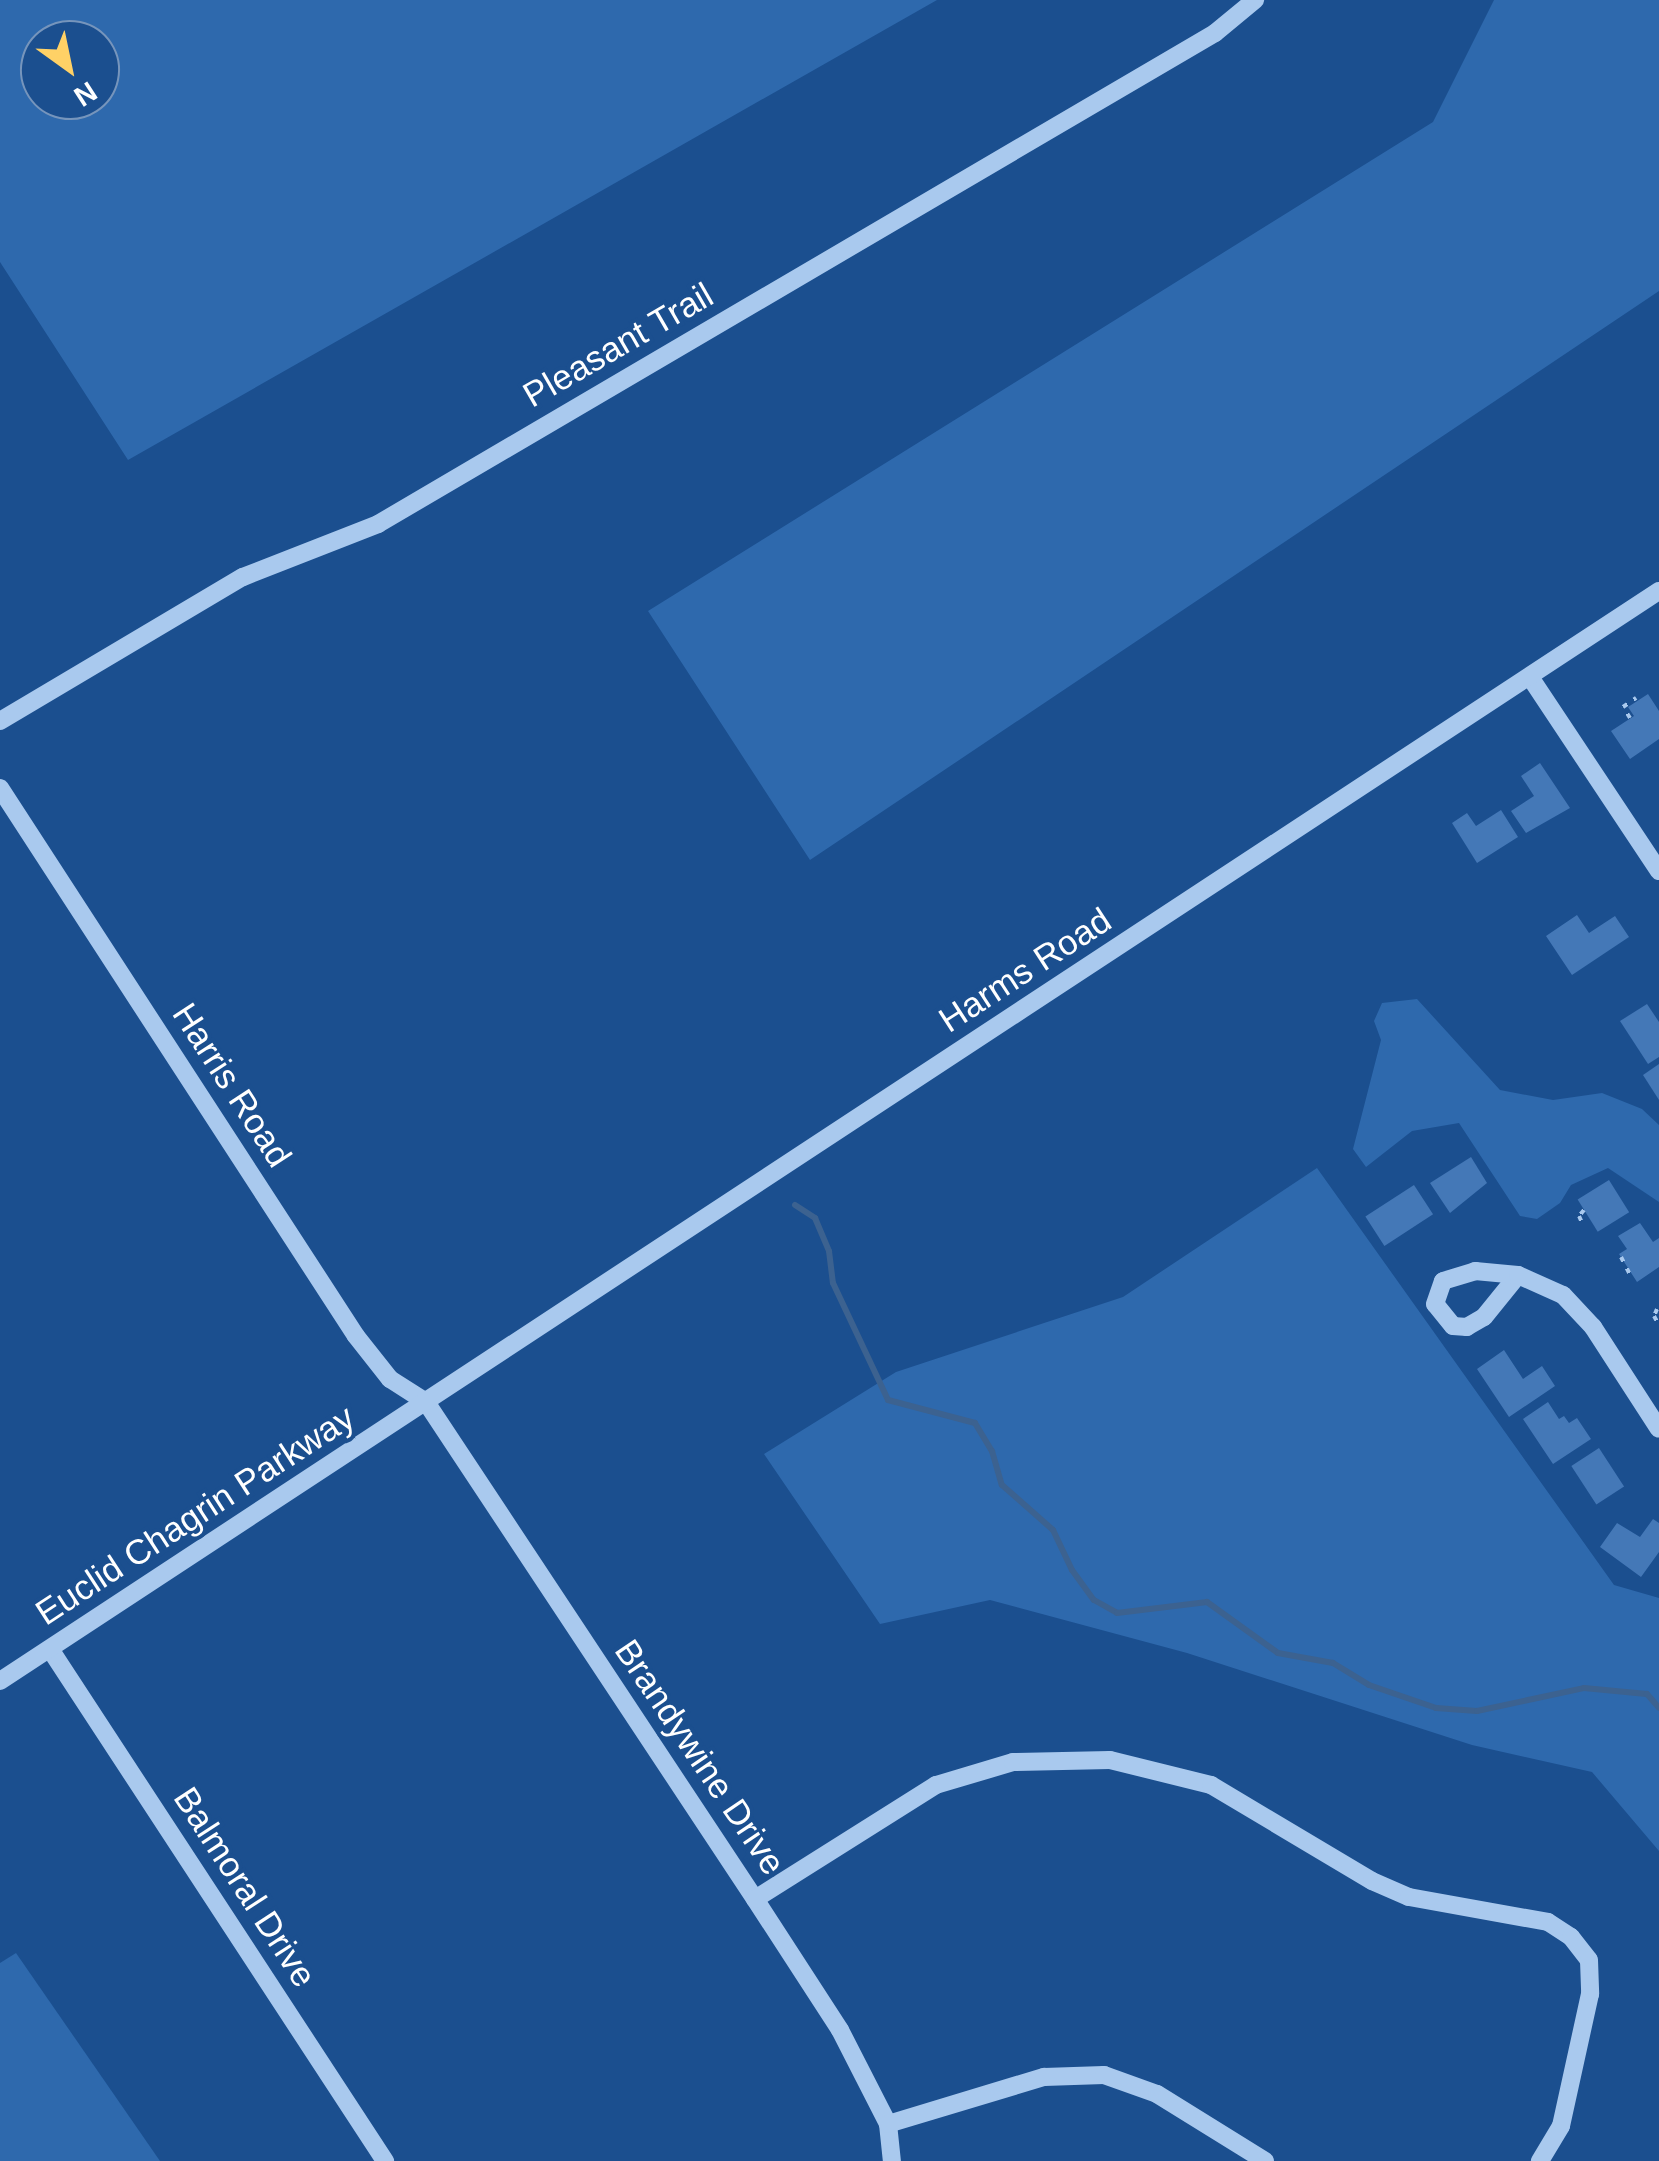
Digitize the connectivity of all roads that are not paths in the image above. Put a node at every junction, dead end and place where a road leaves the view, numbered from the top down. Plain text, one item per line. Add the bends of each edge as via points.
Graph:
1 (1255, 0) edge
2 (1659, 591) edge
3 (1530, 677) junction
4 (0, 720) edge
5 (0, 788) edge
6 (1659, 871) edge
7 (1518, 1275) junction
8 (426, 1402) junction
9 (1659, 1429) edge
10 (50, 1649) junction
11 (0, 1681) edge
12 (755, 1899) junction
13 (888, 2124) junction
14 (385, 2161) edge
15 (892, 2161) edge
16 (1265, 2161) edge
17 (1540, 2161) edge

1 - 4 street, Pleasant Trail via 1198,43 378,524 244,578
2 - 3 street, Harms Road
3 - 6 street
3 - 8 street, Harms Road
5 - 8 street, Harris Road via 356,1336 390,1378
7 - 7 street via 1475,1271 1448,1277 1435,1304 1452,1326 1468,1328
7 - 9 street via 1576,1307
8 - 10 street, Euclid Chagrin Parkway
8 - 12 street, Brandywine Drive
10 - 11 street, Euclid Chagrin Parkway
10 - 14 street, Balmoral Drive
12 - 13 street, Brandywine Drive via 840,2030
12 - 17 street via 936,1785 1012,1762 1110,1760 1211,1786 1409,1897 1548,1922 1571,1938 1589,1960 1590,1994 1561,2126
13 - 15 street, Brandywine Drive
13 - 16 street via 1044,2077 1104,2075 1157,2094

